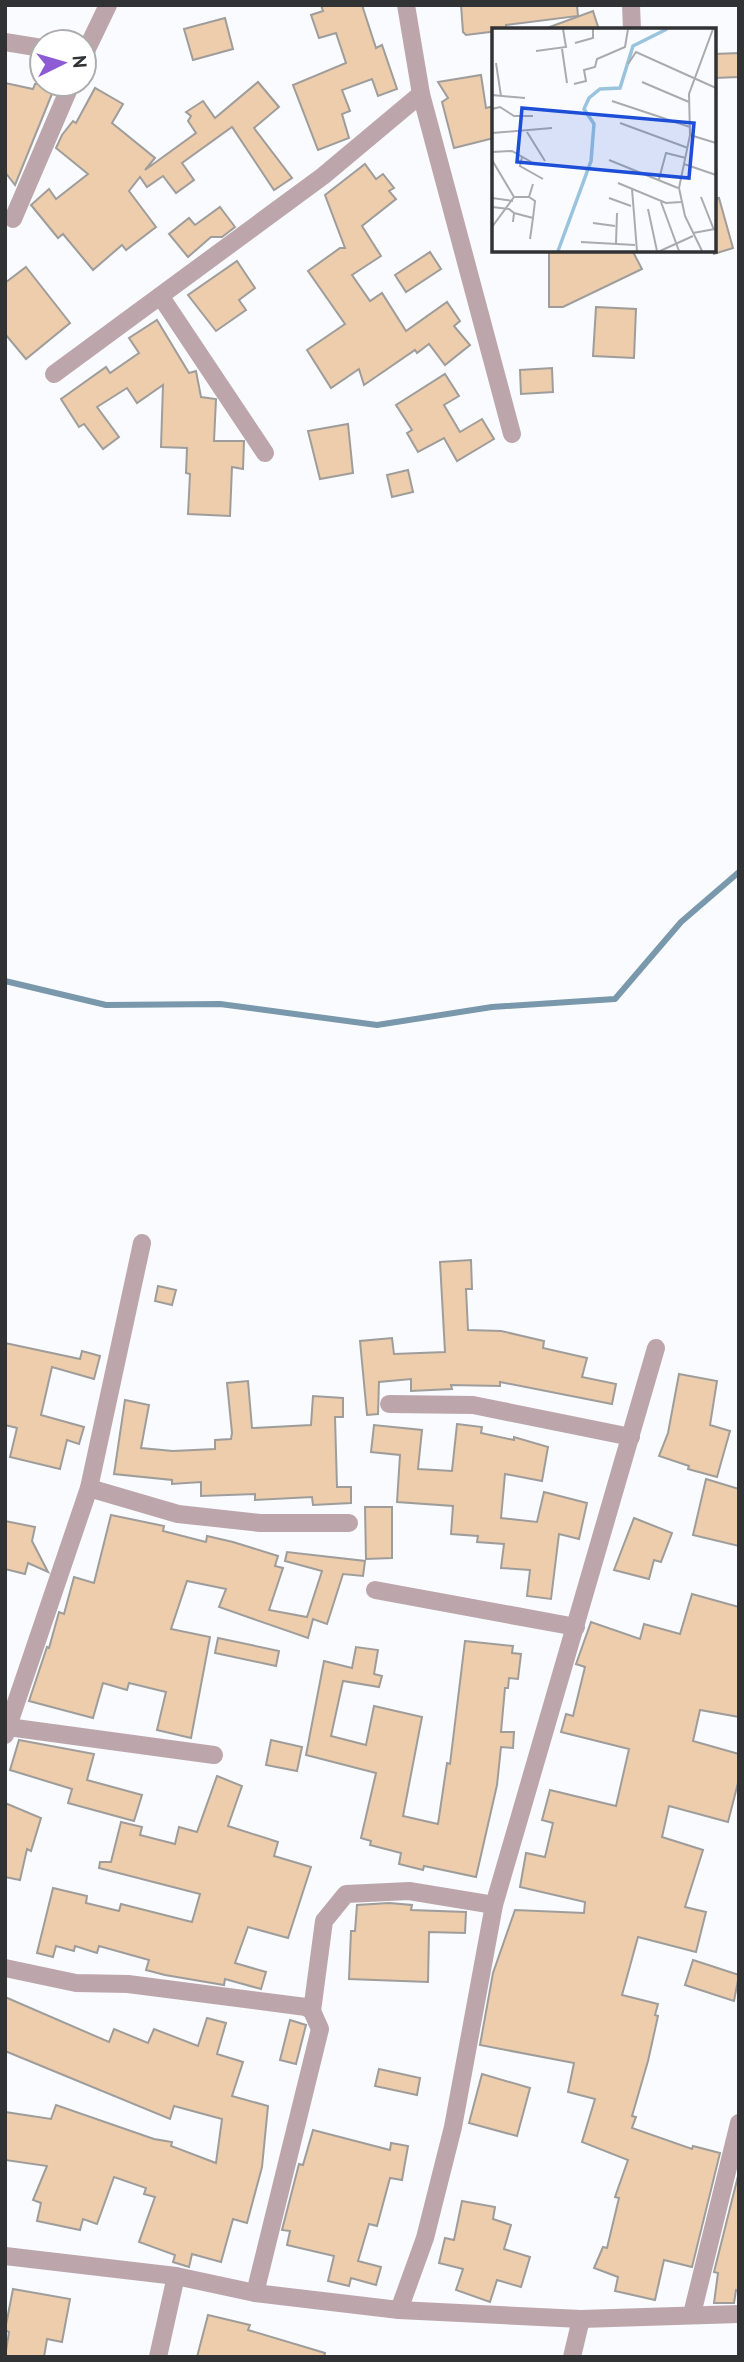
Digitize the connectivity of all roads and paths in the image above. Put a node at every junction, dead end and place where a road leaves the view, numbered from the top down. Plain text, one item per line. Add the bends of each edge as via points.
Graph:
1 (108, 5) edge
2 (406, 5) edge
3 (631, 5) edge
4 (97, 28) edge
5 (632, 28) edge
6 (5, 43) edge
7 (28, 46) edge
8 (421, 94) junction
9 (65, 98) edge
10 (13, 219) dead end
11 (161, 297) junction
12 (54, 374) dead end
13 (512, 434) dead end
14 (265, 453) dead end
15 (142, 1243) dead end
16 (656, 1348) dead end
17 (389, 1404) dead end
18 (631, 1437) junction
19 (89, 1488) junction
20 (349, 1523) dead end
21 (375, 1590) dead end
22 (576, 1627) junction
23 (6, 1731) edge
24 (214, 1755) dead end
25 (494, 1905) junction
26 (5, 1968) edge
27 (312, 2011) junction
28 (739, 2123) edge
29 (5, 2256) edge
30 (176, 2276) junction
31 (255, 2293) junction
32 (399, 2310) junction
33 (692, 2314) junction
34 (739, 2314) edge
35 (581, 2319) junction
36 (158, 2357) edge
37 (572, 2357) edge

1 - 4 street
2 - 8 street
3 - 5 street
6 - 7 street
8 - 11 street via 323,176
8 - 13 street
9 - 10 street
11 - 12 street
11 - 14 street
15 - 19 street
16 - 18 street
17 - 18 street via 472,1405
18 - 22 street
19 - 20 street via 177,1514 260,1523
19 - 23 street
21 - 22 street
22 - 25 street
23 - 24 street
25 - 27 street via 409,1891 346,1894 324,1921
25 - 32 street via 453,2127 425,2238
26 - 27 street via 76,1983 128,1984
27 - 31 street via 320,2029
28 - 33 street
29 - 30 street
30 - 31 street
30 - 36 street
31 - 32 street
32 - 35 street
33 - 34 street
33 - 35 street
35 - 37 street

